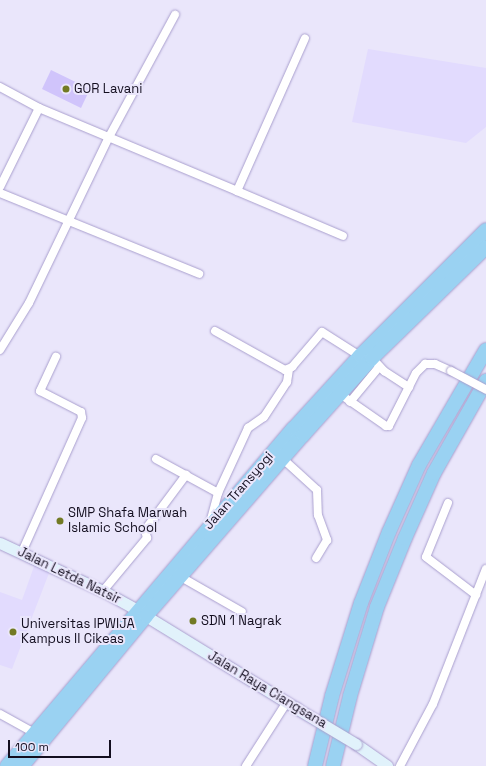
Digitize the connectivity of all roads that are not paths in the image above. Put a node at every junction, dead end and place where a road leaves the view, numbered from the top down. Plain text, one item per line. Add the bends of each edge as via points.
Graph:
1 (175, 15) dead end
2 (305, 38) dead end
3 (0, 87) edge
4 (39, 108) junction
5 (109, 138) junction
6 (0, 187) edge
7 (237, 191) junction
8 (0, 193) edge
9 (70, 220) junction
10 (486, 230) edge
11 (343, 236) dead end
12 (486, 247) edge
13 (199, 274) dead end
14 (215, 331) dead end
15 (0, 350) edge
16 (486, 350) edge
17 (56, 357) dead end
18 (370, 361) junction
19 (289, 370) junction
20 (486, 381) edge
21 (409, 387) junction
22 (486, 390) edge
23 (345, 398) junction
24 (298, 432) junction
25 (156, 459) dead end
26 (283, 459) junction
27 (186, 475) junction
28 (218, 493) junction
29 (448, 503) dead end
30 (210, 525) junction
31 (0, 543) edge
32 (22, 552) junction
33 (316, 558) dead end
34 (486, 569) edge
35 (181, 577) junction
36 (103, 591) junction
37 (476, 595) junction
38 (242, 612) dead end
39 (141, 613) junction
40 (292, 705) junction
41 (0, 714) edge
42 (34, 733) junction
43 (27, 765) edge
44 (7, 766) edge
45 (246, 766) edge
46 (315, 766) edge
47 (333, 766) edge
48 (387, 766) edge
49 (400, 766) edge

1 - 5 street
2 - 7 street
3 - 4 street
4 - 5 street
4 - 6 street
5 - 7 street
5 - 9 street
7 - 11 street
8 - 9 street
9 - 13 street
9 - 15 street via 29,303
10 - 18 highway, Jalan Transyogi
12 - 18 highway, Jalan Transyogi
14 - 19 street
16 - 46 highway via 420,465 389,532 361,603
17 - 32 street via 40,391 81,412 82,418
18 - 19 street via 322,332
18 - 21 street
18 - 23 highway, Jalan Transyogi
18 - 24 highway, Jalan Transyogi
19 - 28 street via 287,382 264,417 248,428
20 - 47 highway via 434,473 405,538 375,615 350,696
21 - 22 street, bridge via 425,364 435,364
21 - 23 street via 389,426
23 - 24 highway, Jalan Transyogi
24 - 26 highway, Jalan Transyogi
24 - 30 highway, Jalan Transyogi
25 - 27 street
26 - 33 street via 317,490 318,515 327,540
26 - 35 highway, Jalan Transyogi
27 - 28 street
27 - 36 street via 145,530 147,538
28 - 30 street
29 - 37 street via 426,557
30 - 39 highway, Jalan Transyogi
31 - 32 main road, Jalan Letda Natsir
32 - 36 main road, Jalan Letda Natsir
34 - 37 street
35 - 38 street
35 - 39 highway, Jalan Transyogi
36 - 39 main road, Jalan Letda Natsir
37 - 49 street via 433,704
39 - 40 main road, Jalan Raya Ciangsana
39 - 42 highway, Jalan Transyogi
39 - 43 highway, Jalan Transyogi
40 - 45 street
40 - 48 main road, Jalan Raya Ciangsana, bridge
41 - 42 street
42 - 44 highway, Jalan Transyogi

